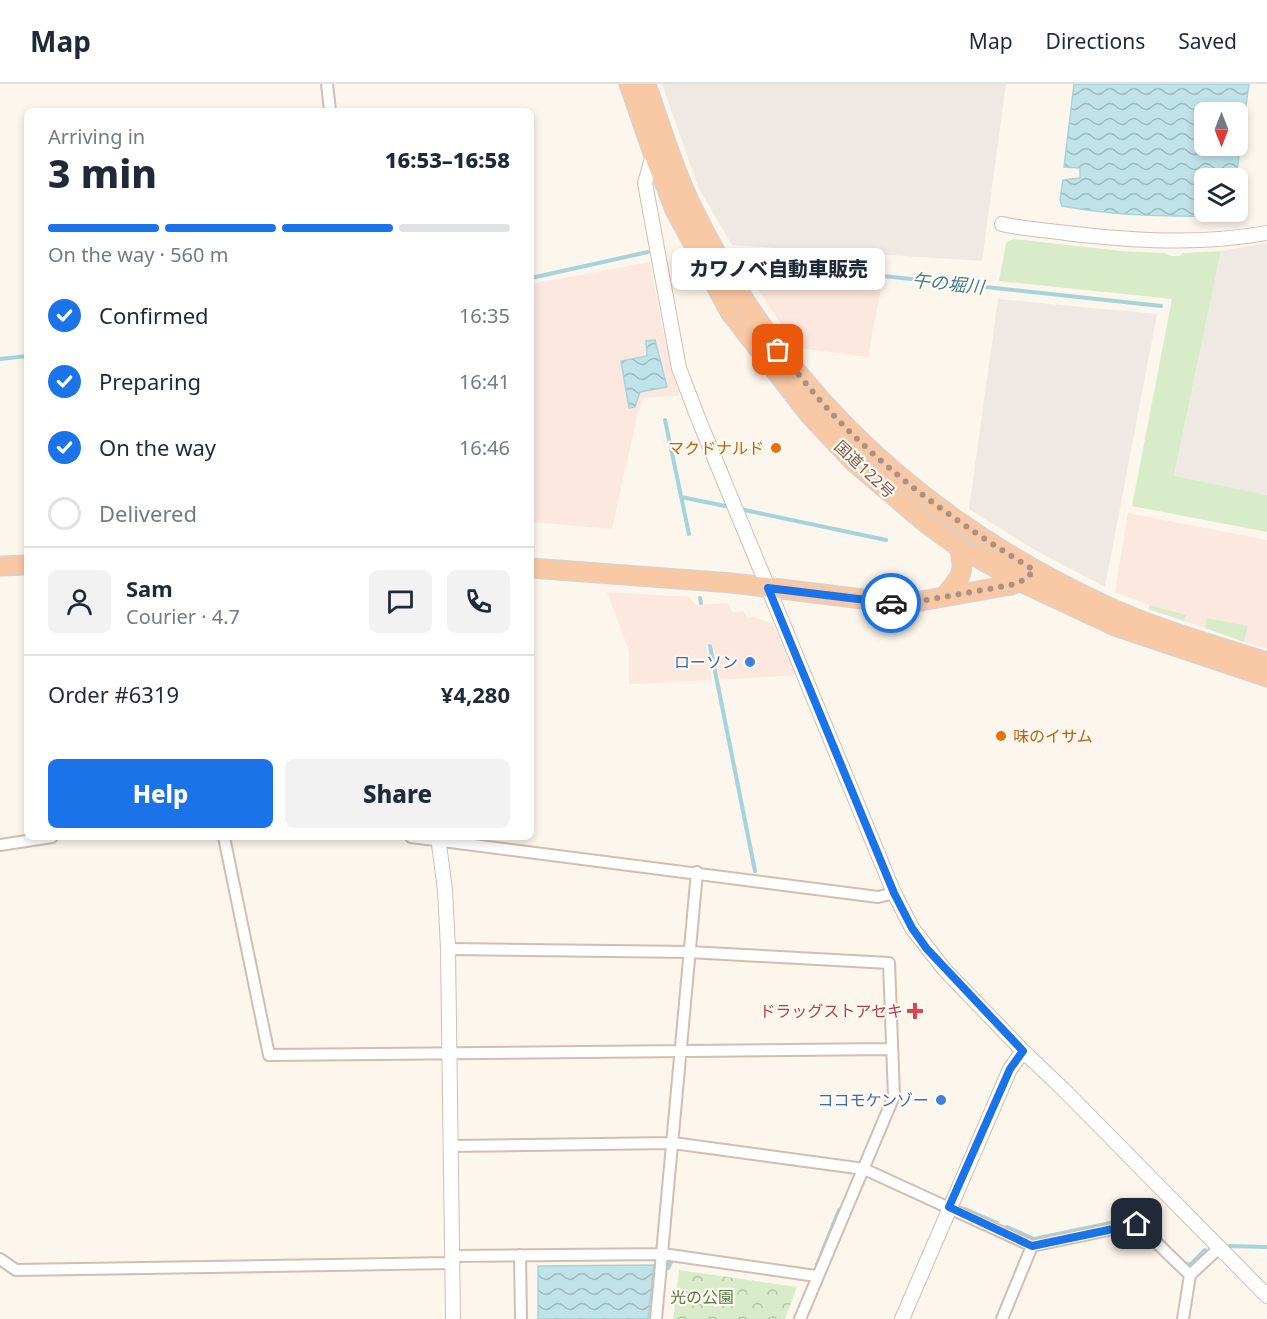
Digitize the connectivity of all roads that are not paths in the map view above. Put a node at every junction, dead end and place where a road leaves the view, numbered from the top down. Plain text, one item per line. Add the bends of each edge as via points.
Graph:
1 (327, 84) edge
2 (629, 84) edge
3 (646, 84) edge
4 (330, 108) edge
5 (660, 148) junction
6 (1002, 224) dead end
7 (1267, 233) edge
8 (959, 547) junction
9 (24, 565) edge
10 (0, 566) edge
11 (534, 568) edge
12 (1027, 576) junction
13 (768, 588) junction
14 (944, 597) junction
15 (1267, 662) edge
16 (1267, 676) edge
17 (32, 840) edge
18 (225, 840) edge
19 (438, 840) edge
20 (446, 840) edge
21 (0, 845) edge
22 (697, 872) junction
23 (894, 893) junction
24 (448, 949) junction
25 (689, 952) junction
26 (892, 1049) junction
27 (681, 1050) junction
28 (1023, 1051) junction
29 (448, 1055) junction
30 (673, 1143) junction
31 (450, 1146) junction
32 (864, 1169) junction
33 (949, 1207) junction
34 (1032, 1246) junction
35 (1219, 1248) junction
36 (663, 1254) junction
37 (520, 1255) junction
38 (0, 1259) edge
39 (452, 1259) junction
40 (1190, 1275) junction
41 (816, 1276) junction
42 (1267, 1296) edge
43 (1004, 1318) edge
44 (453, 1319) edge
45 (521, 1319) edge
46 (656, 1319) edge
47 (800, 1319) edge
48 (902, 1319) edge
49 (1183, 1319) edge

1 - 4 street
2 - 5 highway, 国道122号
3 - 5 highway, 国道122号
5 - 8 highway, 国道122号 via 675,210 730,312 809,414 855,463
5 - 12 highway, 国道122号 via 745,303 826,407 934,504
5 - 13 street via 645,183 679,368
6 - 7 street via 1146,241 1223,239
8 - 12 highway, 国道122号
8 - 14 highway via 962,573
9 - 10 highway
11 - 13 highway
12 - 14 highway
12 - 15 highway, 国道122号
12 - 16 highway, 国道122号 via 1115,626
13 - 14 highway via 895,603
13 - 23 street
17 - 21 street
18 - 29 street via 269,1055
19 - 24 street
20 - 22 street
22 - 23 street via 878,897
22 - 25 street
23 - 28 street via 927,949
24 - 25 street
24 - 29 street
25 - 26 street via 889,963
25 - 27 street
26 - 27 street
26 - 32 street via 894,1096
27 - 29 street
27 - 30 street
28 - 33 street via 1010,1069
28 - 35 street
29 - 31 street
30 - 31 street
30 - 32 street
30 - 36 street
31 - 39 street
32 - 33 street
32 - 41 street
33 - 34 street
33 - 48 street
34 - 40 street via 1137,1224
34 - 43 street
35 - 40 street
35 - 42 street
36 - 37 street
36 - 41 street
36 - 46 street
37 - 39 street
37 - 45 street
38 - 39 street via 16,1270
39 - 44 street
40 - 49 street
41 - 47 street

